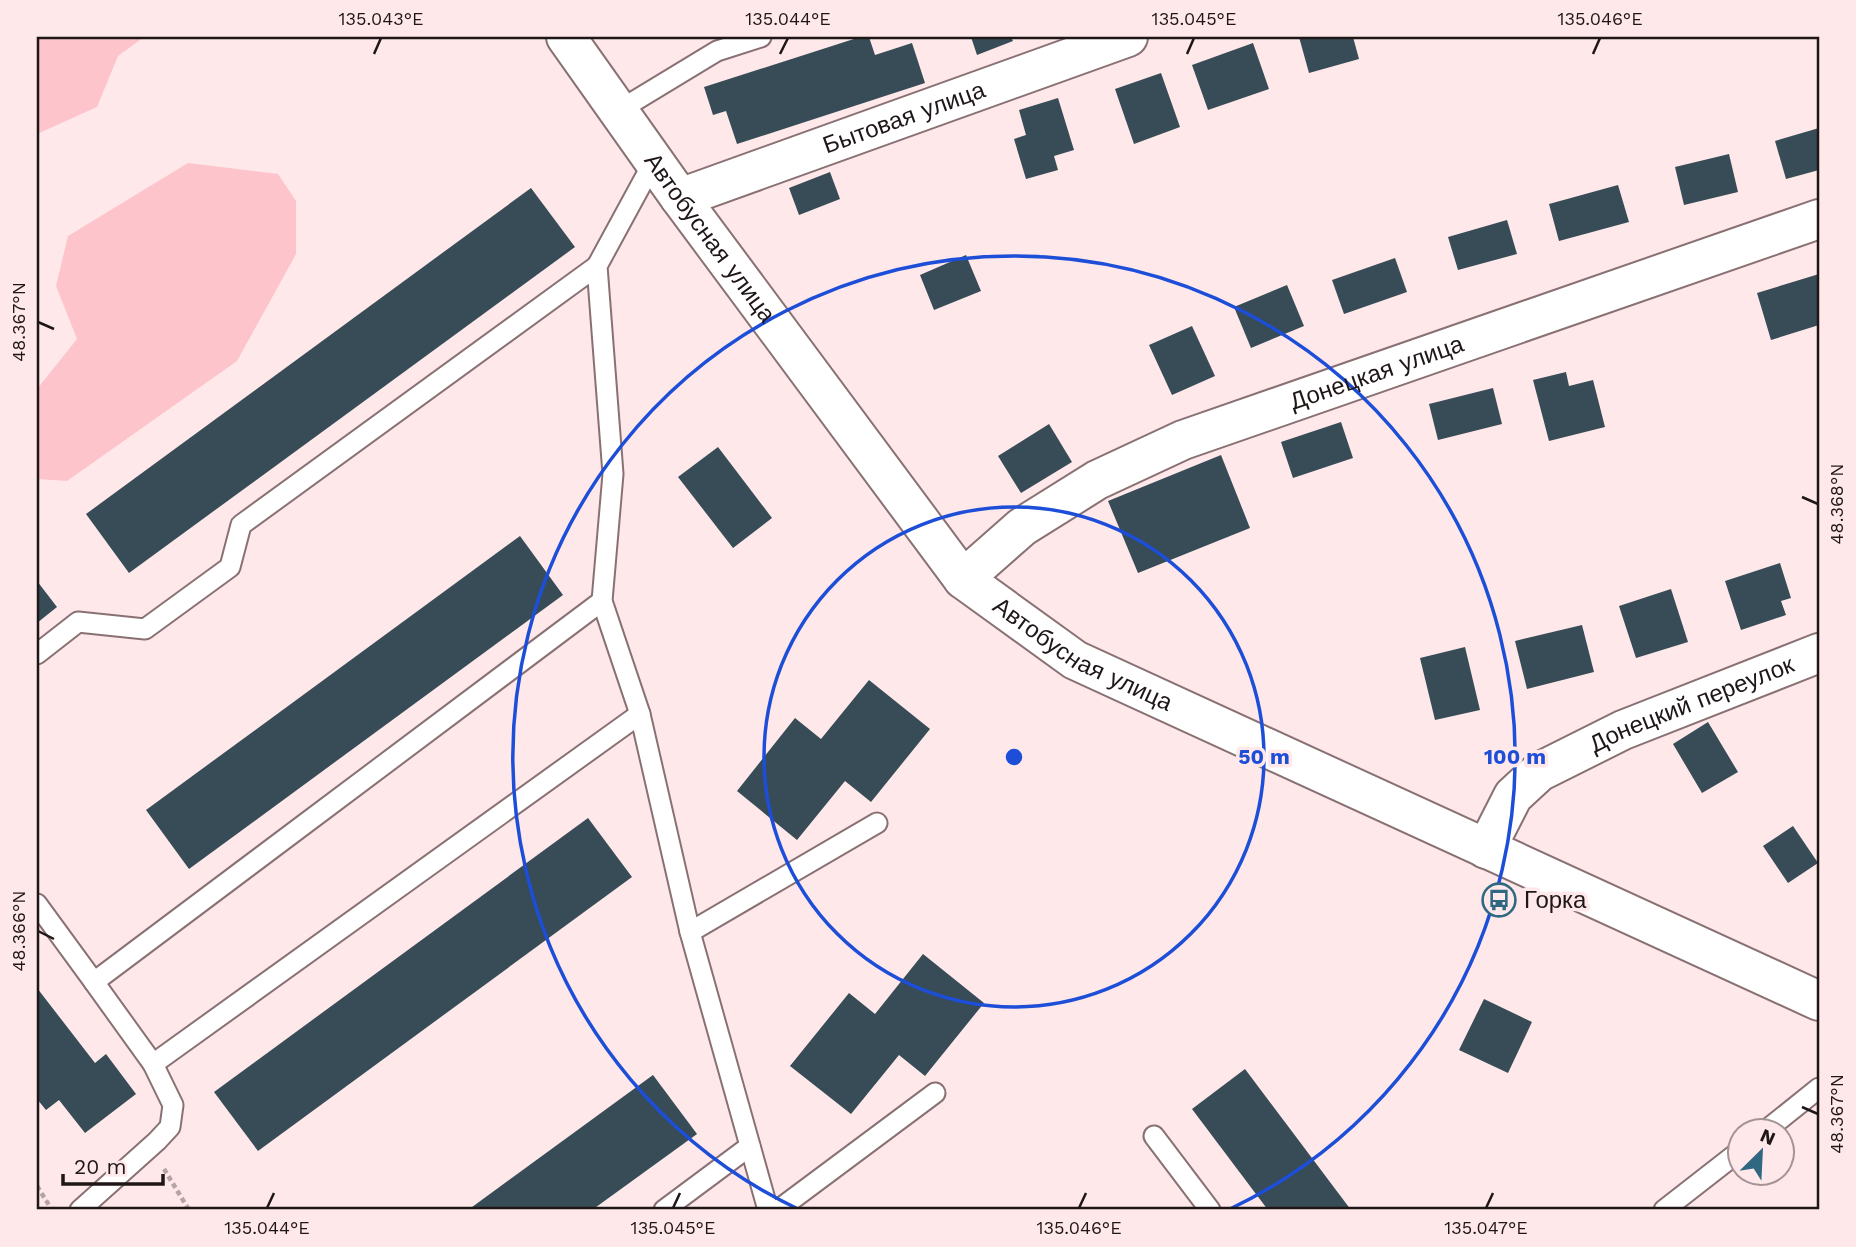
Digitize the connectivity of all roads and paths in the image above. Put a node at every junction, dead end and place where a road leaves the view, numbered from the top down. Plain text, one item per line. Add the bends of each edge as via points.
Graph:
1 (566, 37) edge
2 (761, 37) edge
3 (1128, 37) edge
4 (618, 111) junction
5 (653, 161) junction
6 (680, 198) junction
7 (1819, 219) edge
8 (597, 266) junction
9 (963, 579) junction
10 (602, 601) junction
11 (1819, 653) edge
12 (37, 654) edge
13 (640, 714) junction
14 (877, 823) dead end
15 (1486, 849) junction
16 (37, 904) edge
17 (690, 932) junction
18 (94, 982) junction
19 (1819, 1001) edge
20 (153, 1064) junction
21 (1819, 1088) edge
22 (935, 1093) dead end
23 (1782, 1118) edge
24 (1153, 1136) dead end
25 (750, 1146) junction
26 (149, 1147) junction
27 (1727, 1161) edge
28 (37, 1186) edge
29 (46, 1198) junction
30 (37, 1202) edge
31 (52, 1210) edge
32 (80, 1210) edge
33 (189, 1210) edge
34 (664, 1210) edge
35 (768, 1210) edge
36 (778, 1210) edge
37 (1210, 1210) edge
38 (1664, 1210) edge

1 - 4 street, Автобусная улица
2 - 4 lane via 717,51
3 - 6 street, Бытовая улица
4 - 5 street, Автобусная улица
5 - 6 street, Автобусная улица
5 - 8 lane
6 - 9 street, Автобусная улица
7 - 9 street, Донецкая улица via 1183,440 1097,480 1022,527
8 - 10 lane via 613,474
8 - 12 lane via 241,525 230,567 145,629 78,621
9 - 15 street, Автобусная улица via 1075,660
10 - 13 lane
10 - 18 lane
11 - 15 street, Донецкий переулок via 1623,730 1539,772 1513,796
13 - 17 lane
13 - 20 lane
14 - 17 lane
15 - 19 street, Автобусная улица
16 - 18 lane
17 - 25 lane
18 - 20 lane
20 - 26 lane via 173,1105 170,1126
21 - 23 lane
22 - 36 lane
24 - 37 lane
25 - 34 lane
25 - 35 lane
26 - 32 lane
26 - 33 path
27 - 38 lane
28 - 29 path
29 - 30 path
29 - 31 path

